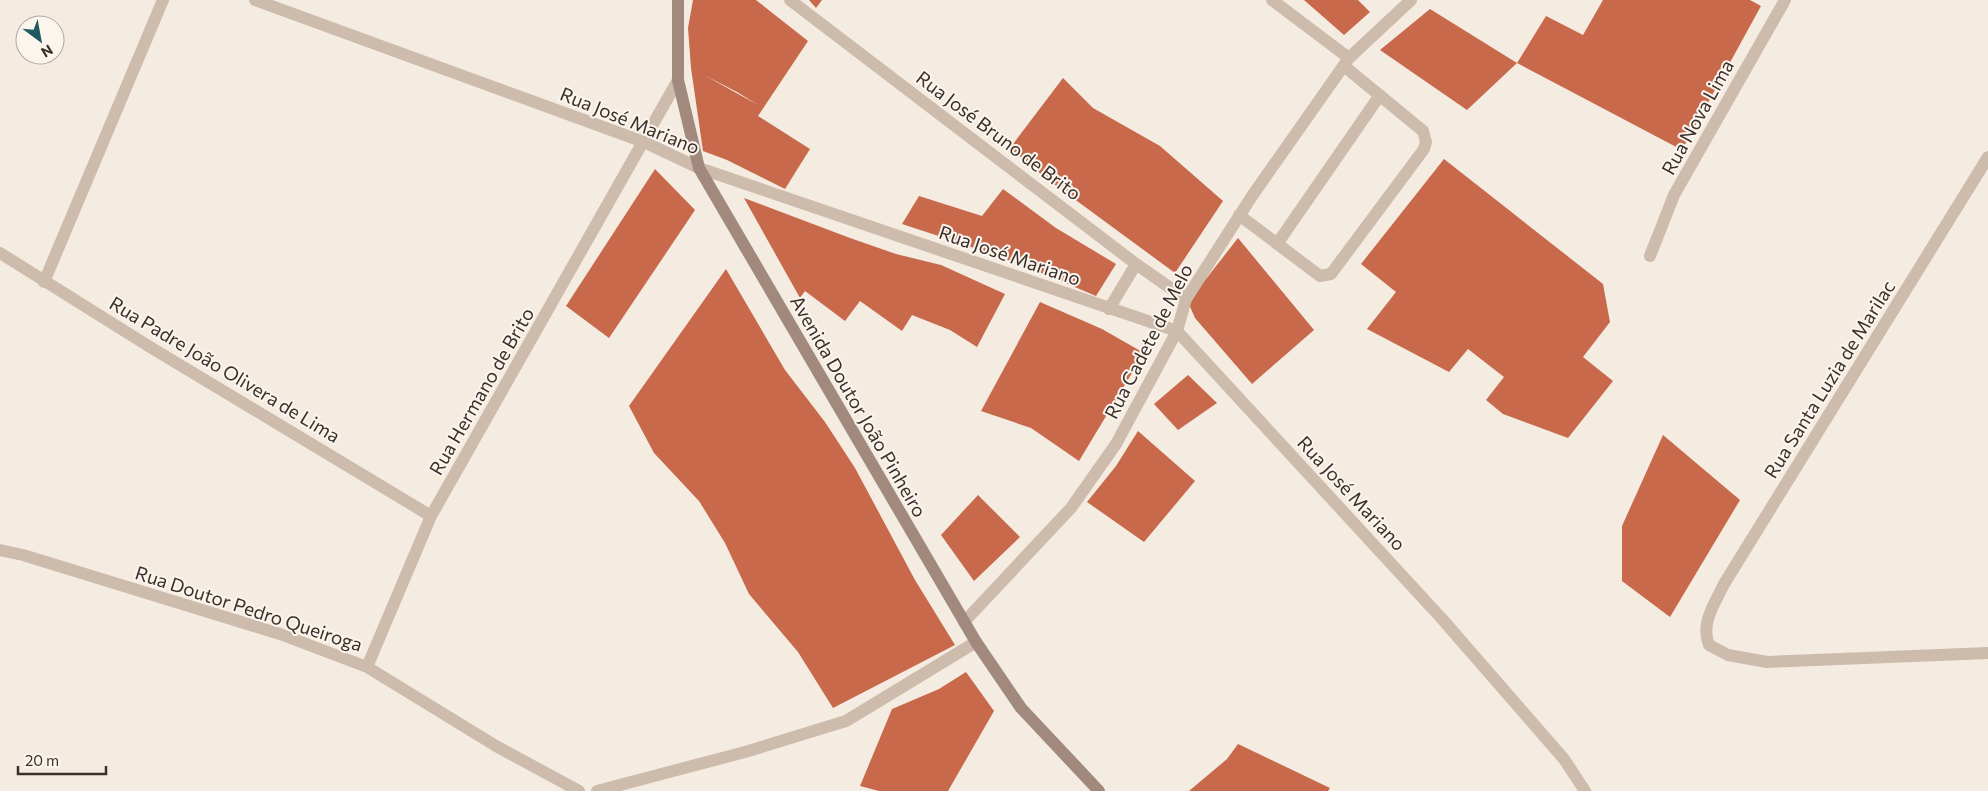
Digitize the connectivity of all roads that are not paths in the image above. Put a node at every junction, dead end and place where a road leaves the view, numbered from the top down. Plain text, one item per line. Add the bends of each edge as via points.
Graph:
1 (163, 0) edge
2 (255, 0) edge
3 (678, 0) edge
4 (790, 0) edge
5 (1272, 0) edge
6 (1411, 0) edge
7 (1785, 0) edge
8 (1347, 62) junction
9 (678, 80) junction
10 (1380, 95) junction
11 (644, 142) junction
12 (1988, 157) edge
13 (699, 168) junction
14 (1239, 215) junction
15 (1277, 244) junction
16 (0, 253) edge
17 (1650, 256) dead end
18 (1136, 264) junction
19 (44, 282) junction
20 (1186, 299) junction
21 (1110, 309) junction
22 (1177, 331) junction
23 (432, 516) junction
24 (0, 550) edge
25 (964, 622) junction
26 (976, 642) junction
27 (1988, 653) edge
28 (367, 667) junction
29 (579, 791) edge
30 (597, 791) edge
31 (1099, 791) edge
32 (1585, 791) edge

1 - 19 street
2 - 11 street, Rua José Mariano
3 - 9 main road, Avenida Doutor João Pinheiro
4 - 18 street, Rua José Bruno de Brito
5 - 8 street
6 - 8 street, Rua Cadete de Melo
7 - 17 street, Rua Nova Lima via 1674,195
8 - 10 street
8 - 14 street, Rua Cadete de Melo
9 - 11 street, Rua Hermano de Brito
9 - 13 main road, Avenida Doutor João Pinheiro
10 - 15 street
10 - 15 street via 1423,131 1424,149 1331,274 1320,276
11 - 13 street, Rua José Mariano
11 - 23 street, Rua Hermano de Brito
12 - 27 street, Rua Santa Luzia de Marilac via 1730,576 1706,622 1705,637 1709,646 1728,655 1767,662
13 - 21 street, Rua José Mariano
13 - 25 main road, Avenida Doutor João Pinheiro
14 - 15 street
14 - 20 street, Rua Cadete de Melo
16 - 19 street, Rua Padre João Olivera de Lima
18 - 20 street, Rua José Bruno de Brito
18 - 21 street
19 - 23 street, Rua Padre João Olivera de Lima
20 - 22 street, Rua Cadete de Melo
21 - 22 street, Rua José Mariano
22 - 25 street, Rua Cadete de Melo via 1116,444 1071,508
22 - 32 street, Rua José Mariano via 1444,620 1564,760
23 - 28 street, Rua Hermano de Brito
24 - 28 street, Rua Doutor Pedro Queiroga via 280,634
25 - 26 main road, Avenida Doutor João Pinheiro
26 - 30 street via 846,721 745,752
26 - 31 main road, Avenida Doutor João Pinheiro via 1021,708
28 - 29 street, Rua Doutor Pedro Queiroga via 496,746

